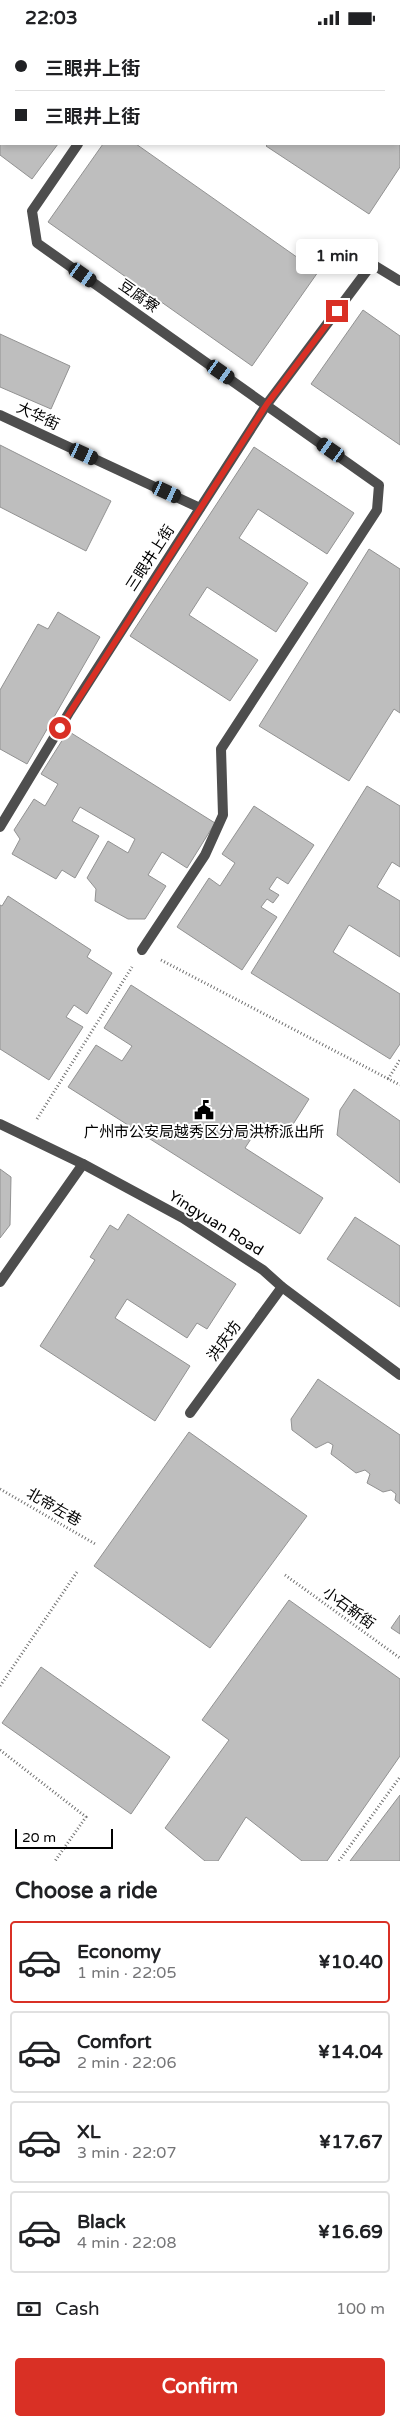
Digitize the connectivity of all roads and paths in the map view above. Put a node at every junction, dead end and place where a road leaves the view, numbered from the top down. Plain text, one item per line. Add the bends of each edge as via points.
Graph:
1 (77, 145) edge
2 (400, 281) edge
3 (267, 404) junction
4 (0, 415) edge
5 (200, 508) junction
6 (0, 827) edge
7 (142, 950) junction
8 (400, 1060) edge
9 (388, 1079) junction
10 (400, 1085) edge
11 (0, 1124) edge
12 (26, 1137) junction
13 (82, 1164) junction
14 (0, 1282) edge
15 (282, 1287) junction
16 (400, 1375) edge
17 (190, 1413) dead end
18 (0, 1489) edge
19 (97, 1545) dead end
20 (77, 1572) dead end
21 (286, 1575) dead end
22 (400, 1658) edge
23 (0, 1686) edge
24 (0, 1750) edge
25 (400, 1777) edge
26 (55, 1861) edge
27 (340, 1861) edge

1 - 3 street, 豆腐寮 via 32,211 37,243
2 - 3 street, 三眼井上街 via 372,264
3 - 5 street, 三眼井上街
3 - 7 street, 豆腐寮 via 379,485 377,510 221,749 223,815 206,855
4 - 5 street, 大华街
5 - 6 street, 三眼井上街
7 - 9 path
7 - 12 path
8 - 9 path
9 - 10 path
11 - 12 street, Yingyuan Road
12 - 13 street, Yingyuan Road
13 - 14 street
13 - 15 street, Yingyuan Road via 183,1218 263,1270
15 - 16 street, Yingyuan Road
15 - 17 street, 洪庆坊
18 - 19 path, 北帝左巷
20 - 23 path
21 - 22 path, 小石新街
24 - 26 path via 86,1817
25 - 27 path

